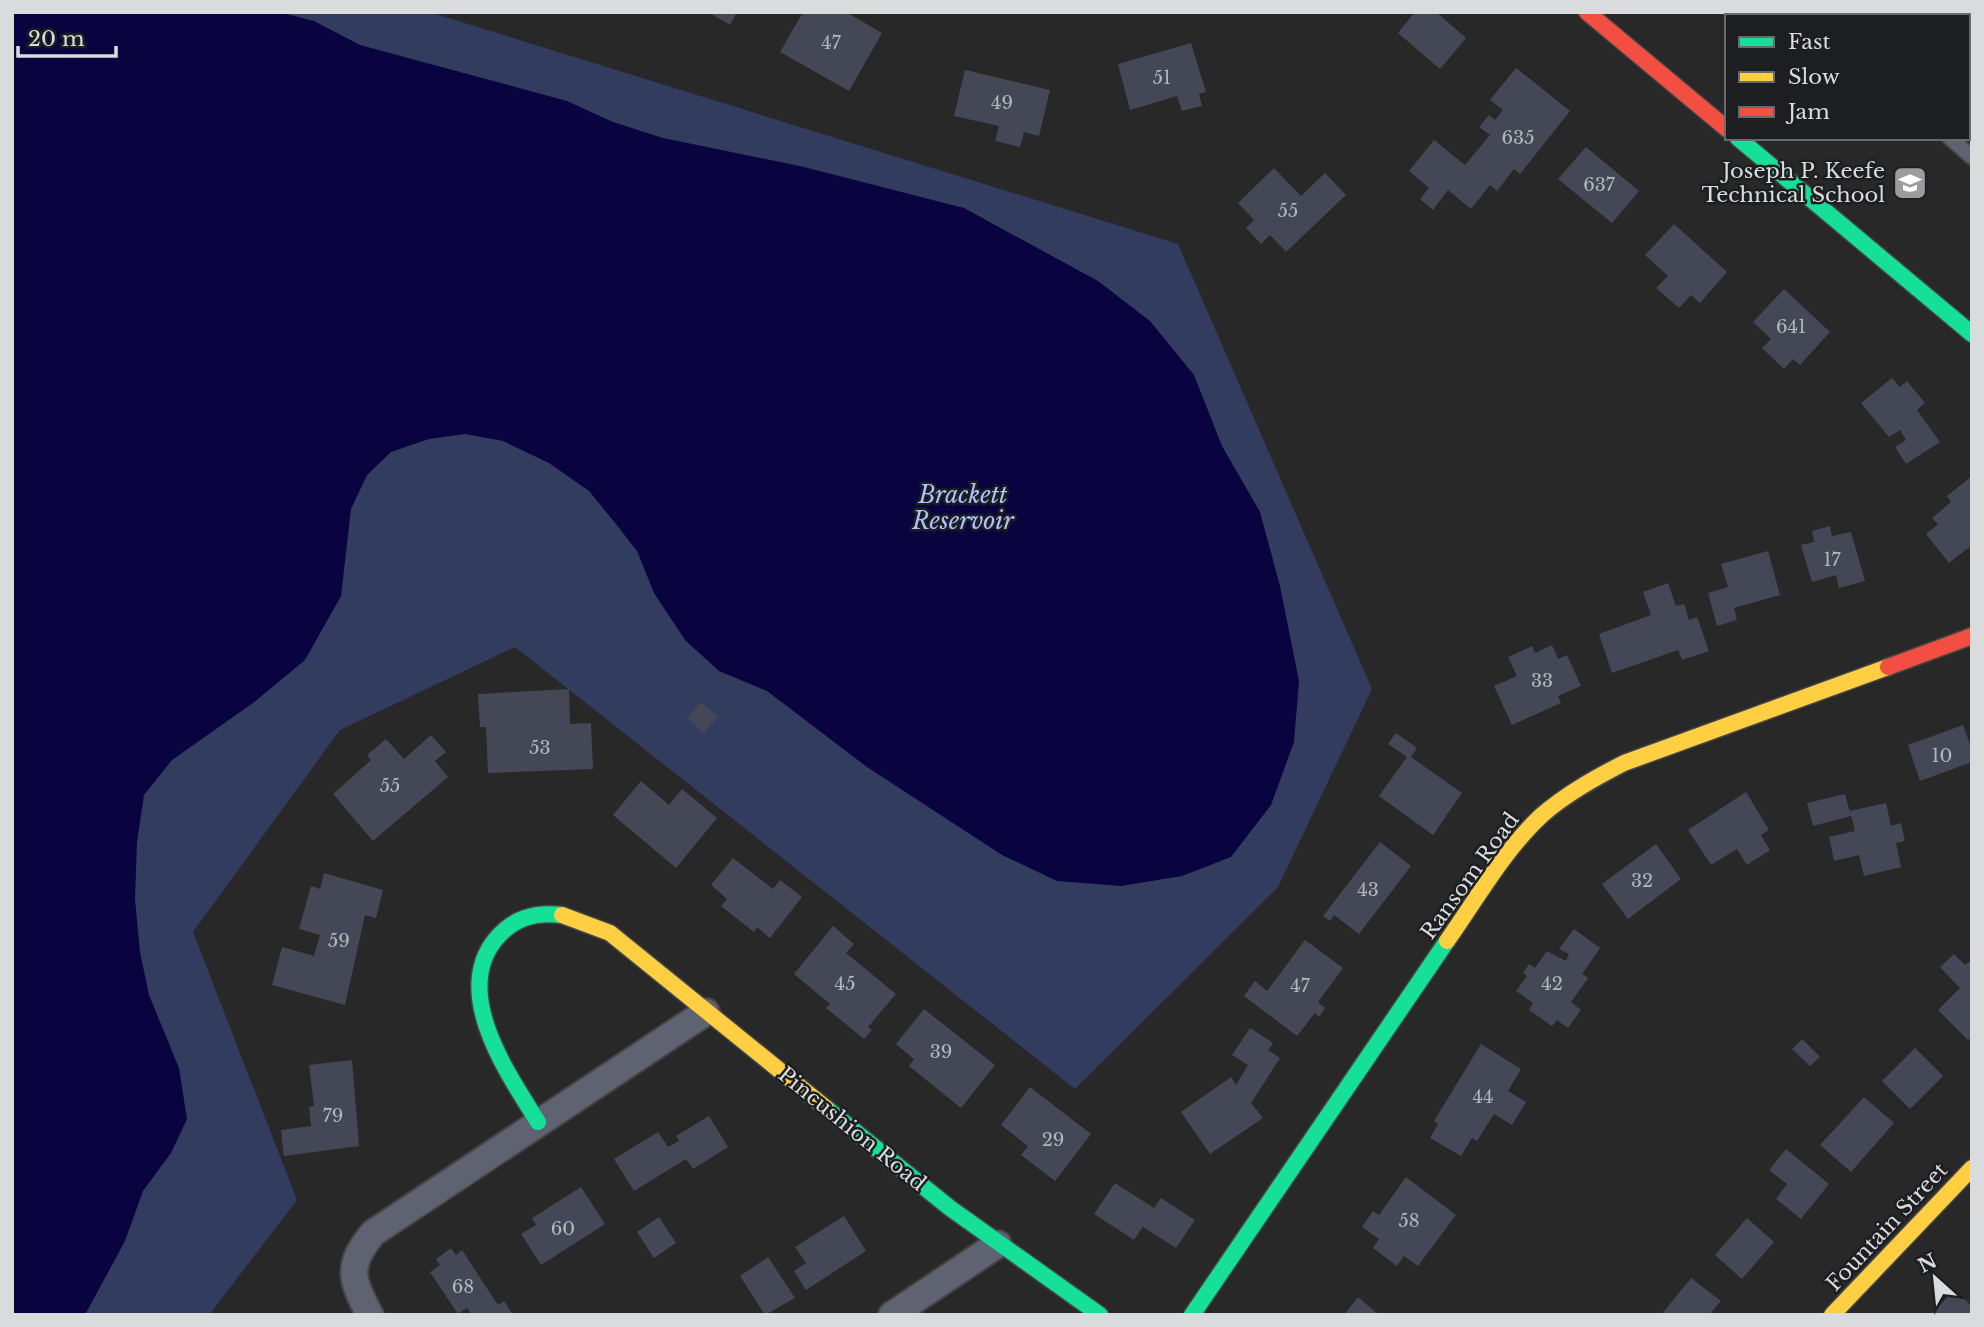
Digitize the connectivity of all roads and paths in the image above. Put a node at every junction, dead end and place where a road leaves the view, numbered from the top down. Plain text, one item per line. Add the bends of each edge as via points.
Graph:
1 (1587, 12) edge
2 (1725, 127) edge
3 (1740, 140) edge
4 (1953, 140) edge
5 (1972, 157) edge
6 (1972, 334) edge
7 (1972, 636) edge
8 (706, 1012) junction
9 (538, 1122) junction
10 (1972, 1168) edge
11 (998, 1244) junction
12 (370, 1315) edge
13 (892, 1315) edge
14 (1100, 1315) edge
15 (1192, 1315) edge
16 (1832, 1315) edge

1 - 2 street
3 - 6 street
4 - 5 lane
7 - 15 street, Ransom Road via 1661,747 1591,779 1541,816 1499,866
8 - 9 street
8 - 9 street, Pincushion Road via 610,933 586,920 538,913 516,921 496,937 478,977 505,1067
8 - 11 street, Pincushion Road
9 - 12 street via 373,1233 353,1265 354,1282
10 - 16 street, Fountain Street
11 - 13 street
11 - 14 street, Pincushion Road

